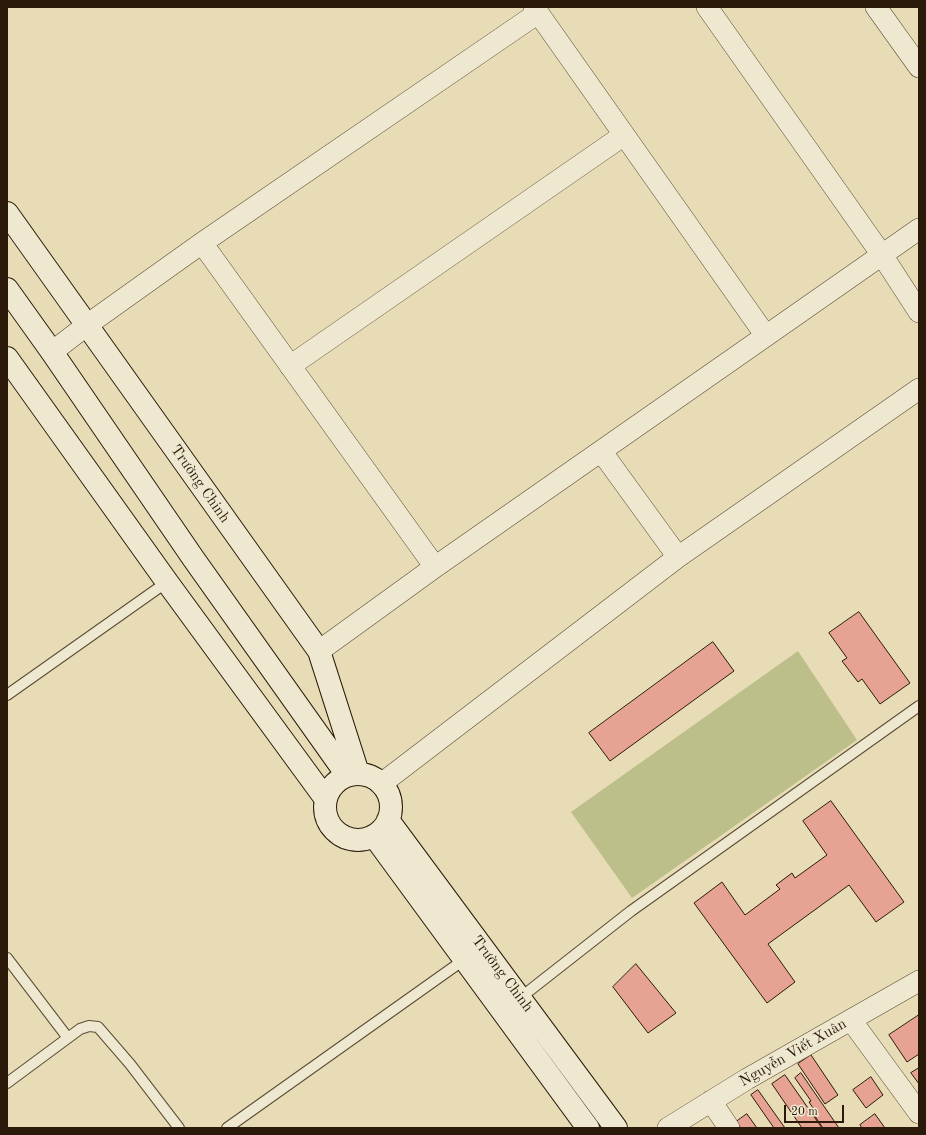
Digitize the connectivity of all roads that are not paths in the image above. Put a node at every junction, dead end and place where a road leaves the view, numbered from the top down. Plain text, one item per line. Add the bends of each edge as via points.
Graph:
1 (707, 7) edge
2 (876, 7) edge
3 (536, 10) edge
4 (919, 67) edge
5 (624, 134) junction
6 (7, 213) edge
7 (919, 229) edge
8 (202, 243) junction
9 (882, 255) junction
10 (7, 289) edge
11 (919, 312) edge
12 (87, 325) junction
13 (766, 336) junction
14 (52, 352) junction
15 (7, 358) edge
16 (290, 366) junction
17 (919, 389) edge
18 (601, 451) junction
19 (678, 558) junction
20 (435, 567) junction
21 (167, 582) junction
22 (319, 651) junction
23 (7, 695) edge
24 (919, 706) edge
25 (352, 774) junction
26 (381, 784) junction
27 (325, 798) junction
28 (388, 820) junction
29 (374, 836) junction
30 (7, 958) edge
31 (458, 964) dead end
32 (919, 981) edge
33 (520, 998) junction
34 (851, 1020) junction
35 (68, 1038) junction
36 (7, 1082) edge
37 (711, 1101) junction
38 (919, 1113) edge
39 (179, 1128) edge
40 (227, 1128) edge
41 (588, 1128) edge
42 (616, 1128) edge
43 (668, 1128) edge
44 (730, 1128) edge

1 - 9 street
2 - 4 street
3 - 5 street
3 - 8 street
5 - 13 street
5 - 16 street
6 - 12 street, Trường Chinh
7 - 9 street
8 - 12 street
8 - 16 street
9 - 11 street
9 - 13 street
10 - 14 street
12 - 14 street
12 - 22 street, Trường Chinh
13 - 18 street
14 - 25 street via 193,558
15 - 21 street
16 - 20 street
17 - 19 street
18 - 19 street
18 - 20 street
19 - 26 street
20 - 22 street
21 - 23 lane
21 - 27 street
22 - 25 street, Trường Chinh
24 - 33 lane via 631,910
25 - 26 street via 369,775
25 - 27 street via 337,780
26 - 28 street via 386,788 390,798 391,810
27 - 29 street via 327,820 342,836 352,840
28 - 29 street
28 - 33 street, Trường Chinh
29 - 41 street, Trường Chinh
30 - 35 lane
31 - 40 lane
32 - 34 street, Nguyễn Viết Xuân
33 - 42 street, Trường Chinh
34 - 37 street, Nguyễn Viết Xuân
34 - 38 street
35 - 36 lane
35 - 39 lane via 80,1029 98,1027
37 - 43 street, Nguyễn Viết Xuân
37 - 44 street

